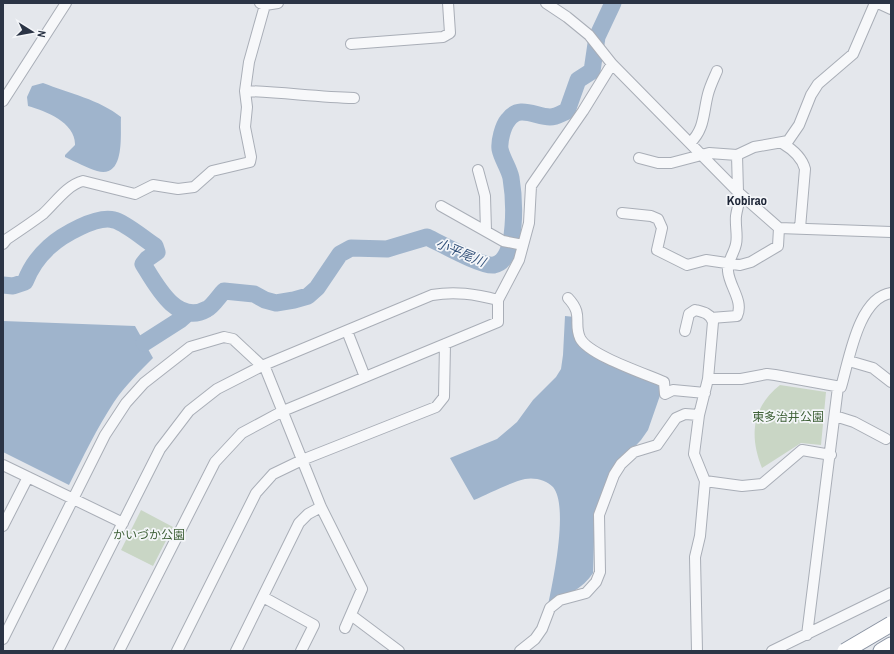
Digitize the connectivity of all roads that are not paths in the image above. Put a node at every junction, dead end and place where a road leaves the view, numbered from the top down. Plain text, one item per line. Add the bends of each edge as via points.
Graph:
1 (66, 3) edge
2 (278, 3) edge
3 (448, 3) edge
4 (546, 3) edge
5 (875, 3) edge
6 (878, 3) edge
7 (262, 4) edge
8 (891, 9) edge
9 (352, 44) dead end
10 (612, 64) junction
11 (717, 70) dead end
12 (245, 91) junction
13 (354, 98) dead end
14 (3, 101) edge
15 (690, 143) junction
16 (782, 143) junction
17 (701, 154) junction
18 (737, 155) junction
19 (639, 158) dead end
20 (478, 170) dead end
21 (740, 194) junction
22 (441, 206) dead end
23 (622, 213) dead end
24 (779, 228) junction
25 (800, 228) junction
26 (486, 231) junction
27 (891, 232) edge
28 (3, 244) edge
29 (523, 245) junction
30 (728, 263) junction
31 (890, 291) edge
32 (568, 298) dead end
33 (498, 300) junction
34 (711, 318) junction
35 (347, 331) junction
36 (685, 331) dead end
37 (445, 344) junction
38 (849, 361) junction
39 (263, 366) junction
40 (365, 377) junction
41 (708, 379) junction
42 (891, 382) edge
43 (838, 387) junction
44 (705, 393) junction
45 (283, 411) junction
46 (700, 415) junction
47 (835, 416) junction
48 (886, 439) dead end
49 (831, 455) junction
50 (302, 460) junction
51 (3, 465) edge
52 (28, 477) junction
53 (705, 481) junction
54 (73, 499) junction
55 (321, 507) junction
56 (123, 523) junction
57 (3, 526) edge
58 (891, 593) edge
59 (263, 596) junction
60 (351, 616) junction
61 (891, 624) edge
62 (346, 628) dead end
63 (891, 628) edge
64 (807, 634) junction
65 (3, 639) edge
66 (891, 645) edge
67 (58, 651) edge
68 (119, 651) edge
69 (176, 651) edge
70 (236, 651) edge
71 (301, 651) edge
72 (399, 651) edge
73 (520, 651) edge
74 (697, 651) edge
75 (772, 651) edge
76 (845, 651) edge
77 (854, 651) edge
78 (881, 651) edge

1 - 14 street
2 - 7 street
3 - 9 street via 450,33 443,37
4 - 10 street via 589,35
5 - 16 street via 852,54 818,84 792,136
6 - 8 street
7 - 12 street
10 - 15 street
10 - 29 street via 531,186 529,223
11 - 15 street via 708,93 702,126
12 - 13 street
12 - 28 street via 245,127 250,162 212,171 194,187 186,189 153,185 135,194 84,181 78,182 44,213
15 - 17 street
16 - 18 street via 768,144
16 - 25 street via 803,162 805,169
17 - 18 street via 709,152
17 - 19 street via 683,161 665,163
17 - 21 street
18 - 21 street
20 - 26 street via 485,196
21 - 24 street
21 - 30 street via 736,217 736,244
22 - 26 street
23 - 30 street via 658,219 662,228 657,250 679,263 687,265 706,260
24 - 25 street
24 - 30 street via 778,246 751,262
25 - 27 street
26 - 29 street via 503,241
29 - 33 street via 519,260
30 - 34 street via 739,312 737,316
31 - 38 street via 879,297 866,310
32 - 44 street via 575,306 579,337 584,344 603,356 664,382 665,394 673,390
33 - 35 street via 465,293 432,295
33 - 37 street via 498,322
34 - 36 street via 706,313 695,310 689,314
34 - 41 street via 713,322
35 - 39 street
35 - 40 street
37 - 40 street
37 - 50 street via 444,397 436,407
38 - 42 street via 873,368
38 - 43 street via 841,387
39 - 45 street
39 - 54 street via 233,339 224,338 190,347 144,383 126,402 105,435
39 - 56 street via 218,389 189,411 160,449
40 - 45 street
41 - 43 street via 741,379 771,374
41 - 44 street
43 - 47 street
44 - 46 street
45 - 50 street
45 - 68 street via 242,433 215,462
46 - 53 street via 694,454
46 - 73 street via 685,414 676,418 658,445 634,452 621,464 614,475 599,515 600,572 596,582 586,593 560,600 550,608 542,629 535,639
47 - 48 street via 854,422
47 - 49 street
49 - 53 street via 802,450 762,484 742,486
49 - 64 street
50 - 55 street
50 - 69 street via 273,474 256,493
51 - 52 street
52 - 54 street
52 - 57 street
53 - 74 street via 700,536 695,557
54 - 56 street
54 - 65 street
55 - 59 street via 299,523
55 - 60 street via 362,589
56 - 67 street
58 - 64 street
59 - 70 street
59 - 71 street via 314,624
60 - 62 street
60 - 72 street
61 - 76 highway, bridge
63 - 77 highway
64 - 75 street
66 - 78 highway

